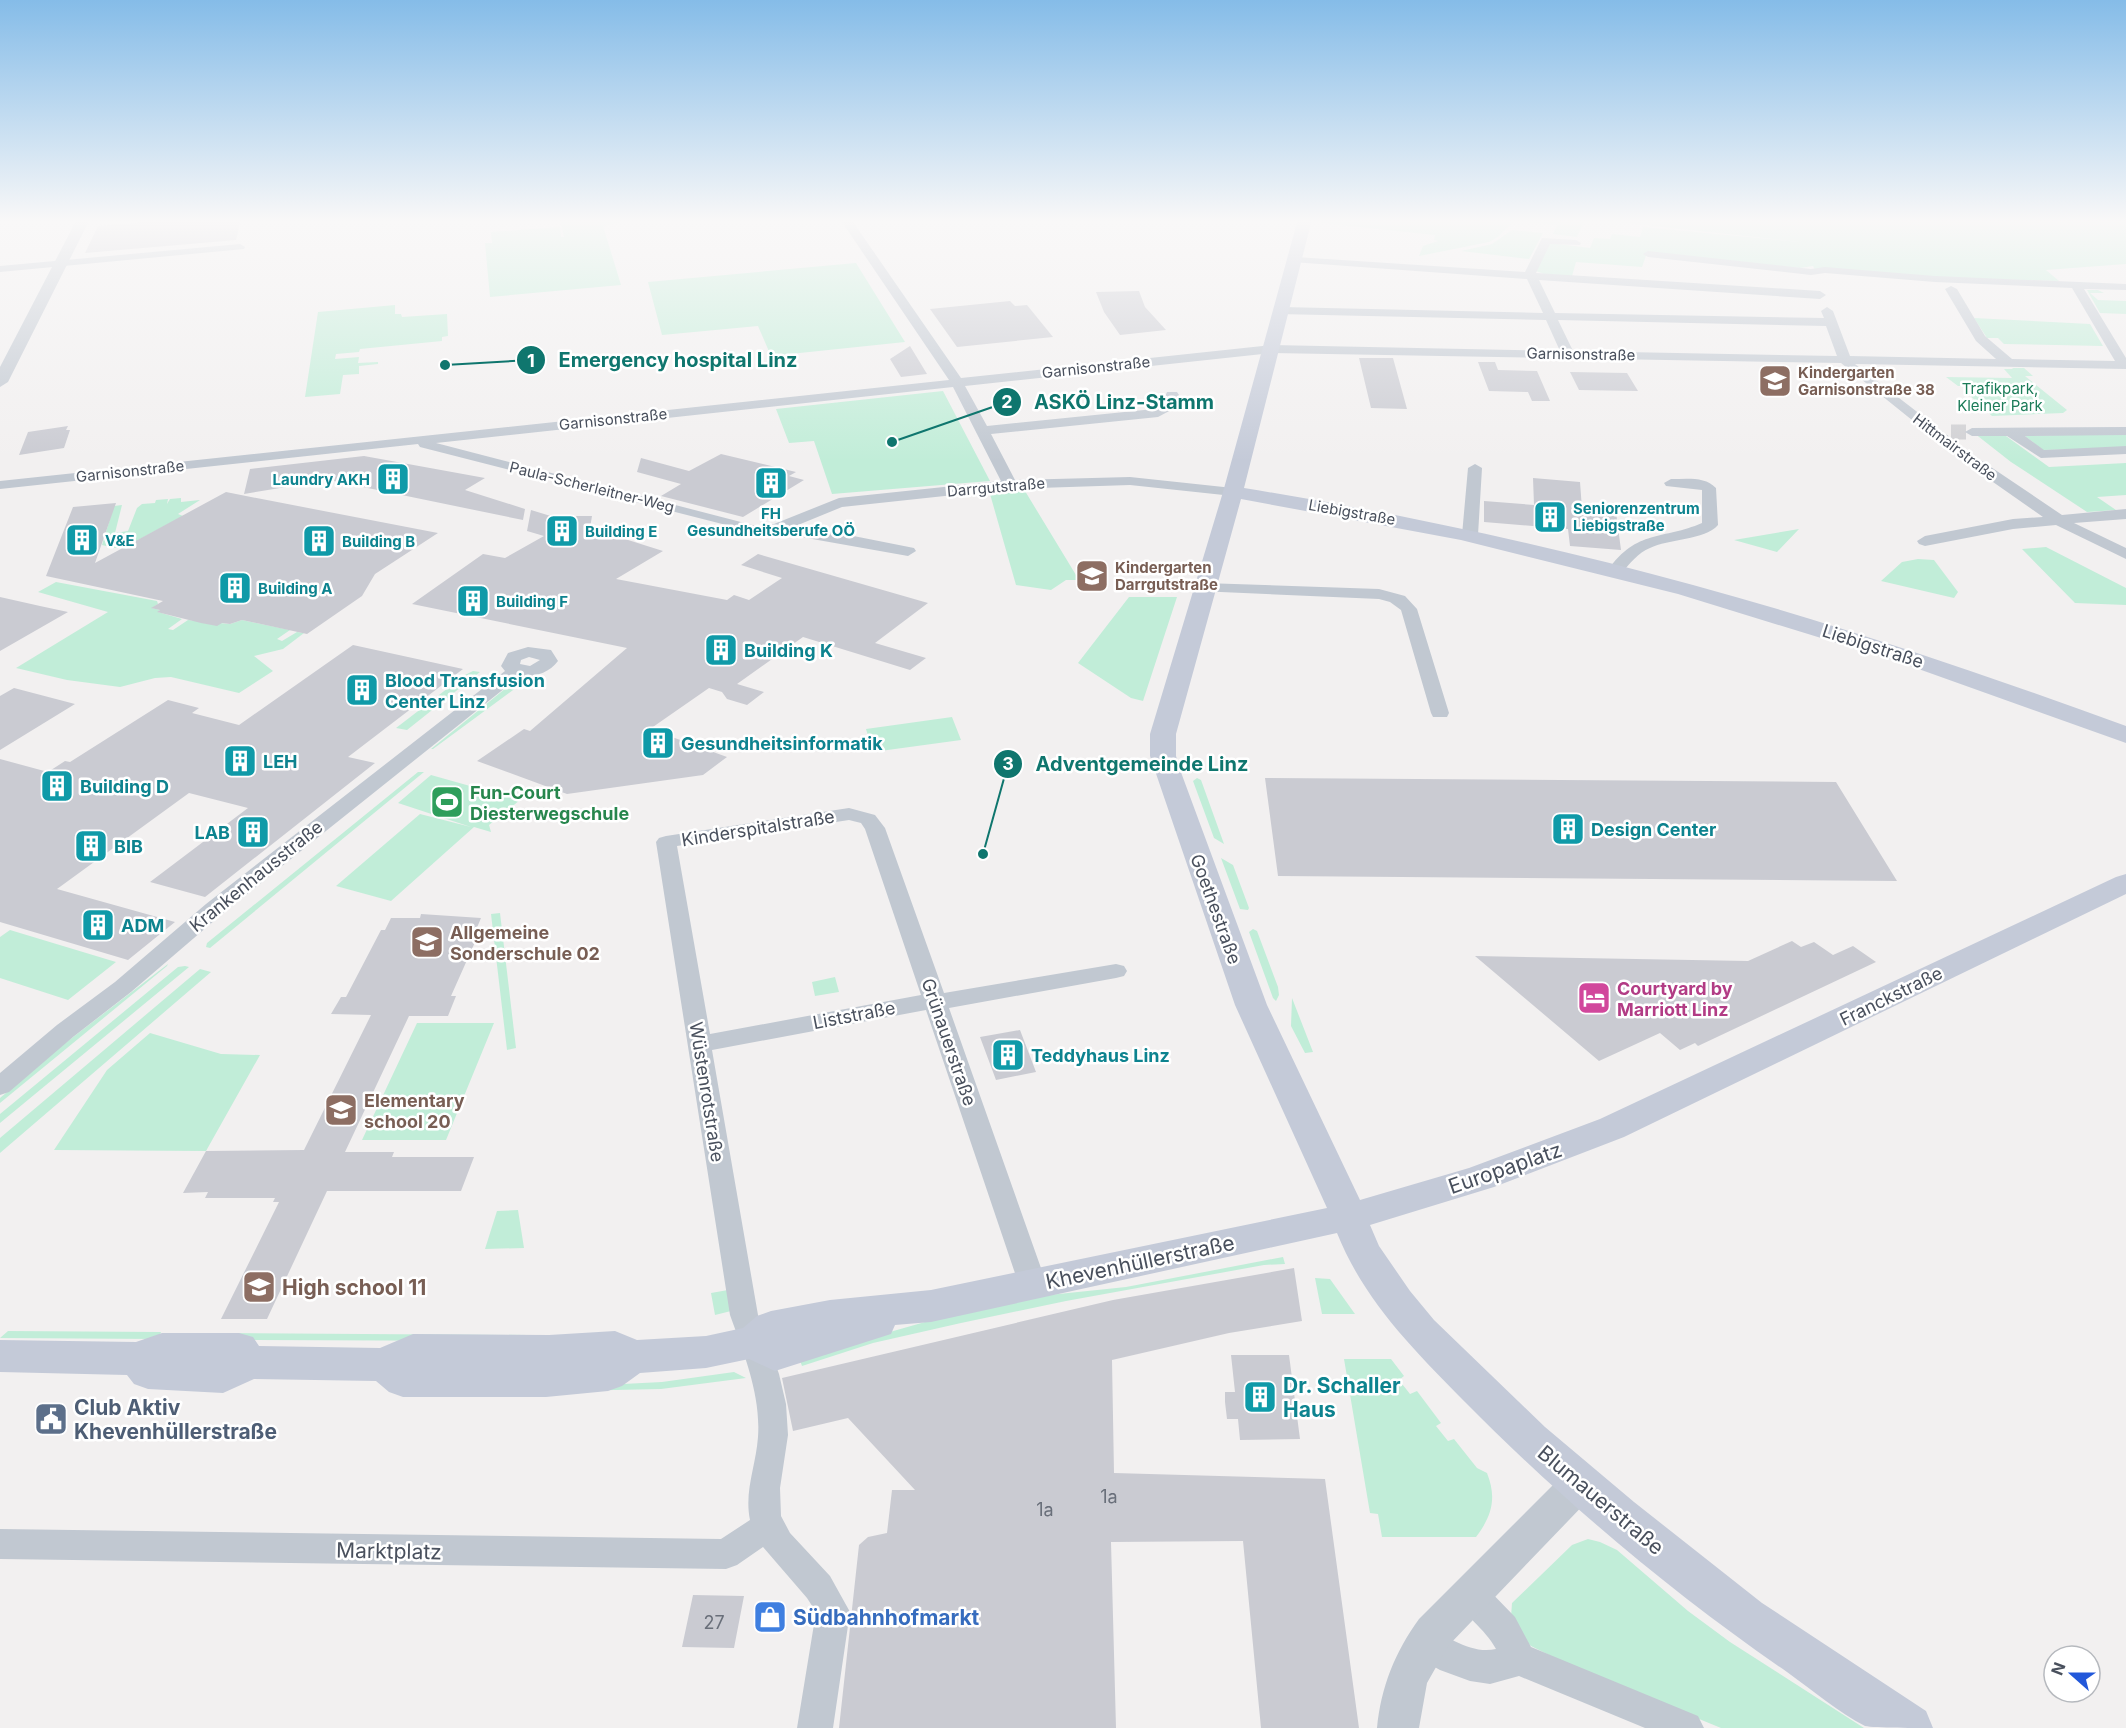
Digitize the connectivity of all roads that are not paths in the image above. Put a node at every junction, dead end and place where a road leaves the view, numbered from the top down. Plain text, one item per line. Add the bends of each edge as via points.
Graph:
1 (42, 300) edge
2 (900, 300) edge
3 (1285, 300) edge
4 (1541, 300) edge
5 (1822, 300) edge
6 (1957, 300) edge
7 (2085, 300) edge
8 (1282, 311) junction
9 (1549, 316) junction
10 (1831, 322) junction
11 (1272, 349) junction
12 (1568, 354) junction
13 (1845, 360) junction
14 (2009, 363) junction
15 (2126, 365) edge
16 (0, 382) edge
17 (957, 382) junction
18 (1172, 395) dead end
19 (982, 431) junction
20 (2126, 431) edge
21 (1951, 432) tunnel mouth
22 (1972, 432) tunnel mouth
23 (1935, 433) junction
24 (2012, 433) junction
25 (424, 439) junction
26 (2126, 450) edge
27 (1474, 468) dead end
28 (1671, 483) dead end
29 (0, 485) edge
30 (1010, 485) junction
31 (1233, 492) junction
32 (2126, 514) edge
33 (2059, 520) junction
34 (784, 525) junction
35 (764, 533) joint
36 (1470, 535) junction
37 (1925, 541) dead end
38 (908, 551) dead end
39 (2126, 554) edge
40 (1616, 570) junction
41 (1204, 588) junction
42 (517, 670) dead end
43 (1440, 713) dead end
44 (2126, 735) edge
45 (849, 814) joint
46 (666, 842) joint
47 (2126, 884) edge
48 (1116, 971) dead end
49 (935, 1002) junction
50 (699, 1044) junction
51 (0, 1086) edge
52 (1656, 1108) joint
53 (1348, 1217) junction
54 (1033, 1285) junction
55 (754, 1342) junction
56 (0, 1356) edge
57 (1580, 1483) junction
58 (768, 1526) junction
59 (0, 1544) edge
60 (1470, 1594) junction
61 (1425, 1643) junction
62 (1504, 1663) junction
63 (815, 1728) edge
64 (1398, 1728) edge
65 (1686, 1728) edge
66 (1909, 1728) edge

1 - 16 street
2 - 17 street
3 - 8 main road, Goethestraße
4 - 9 street
5 - 10 street, Hittmairstraße
6 - 14 street via 1980,338
7 - 15 street
8 - 9 street
8 - 11 main road, Goethestraße
9 - 10 street
9 - 12 street
10 - 13 street, Hittmairstraße
11 - 12 street, Garnisonstraße
11 - 17 street, Garnisonstraße
11 - 31 main road, Goethestraße
12 - 13 street, Garnisonstraße
13 - 14 street, Garnisonstraße
13 - 23 street, Hittmairstraße
14 - 15 street, Garnisonstraße
17 - 19 street
17 - 25 street, Garnisonstraße
18 - 19 street via 1168,406 1158,412
19 - 30 street
20 - 24 street
21 - 23 street
22 - 24 street
23 - 33 street, Hittmairstraße
24 - 26 street via 2041,454
25 - 29 street, Garnisonstraße
25 - 35 street, Paula-Scherleitner-Weg via 425,444
27 - 36 street
28 - 40 street via 1702,484 1709,488 1712,521 1705,528 1636,548
30 - 31 street, Darrgutstraße via 1130,481
30 - 34 street, Darrgutstraße via 855,501 825,507
31 - 36 main road, Liebigstraße
31 - 41 main road, Goethestraße
32 - 33 street
33 - 37 street via 1986,528
33 - 39 street, Hittmairstraße
34 - 35 street, Darrgutstraße
34 - 38 street via 801,532
36 - 40 main road, Liebigstraße
40 - 44 main road, Liebigstraße via 1843,636
41 - 43 street via 1396,597 1409,609
41 - 53 main road, Goethestraße via 1167,715 1163,756 1251,1005
42 - 51 street, Krankenhausstraße via 223,902
45 - 46 street, Kinderspitalstraße
45 - 49 street, Grünauerstraße via 868,819 875,828
46 - 50 street, Wüstenrotstraße
47 - 52 main road, Franckstraße
48 - 49 street, Liststraße
49 - 50 street, Liststraße
49 - 54 street, Grünauerstraße
50 - 55 street, Wüstenrotstraße via 744,1315
52 - 53 main road, Europaplatz via 1556,1152
53 - 54 main road, Khevenhüllerstraße
53 - 57 main road, Blumauerstraße via 1363,1252 1420,1331 1530,1440
54 - 55 main road, Khevenhüllerstraße via 931,1306 775,1355
55 - 56 main road via 706,1352 632,1358 608,1374 546,1380 403,1380 384,1365 249,1362 223,1377 148,1372 138,1359
55 - 58 street, Wüstenrotstraße via 766,1377 773,1433 763,1490
57 - 60 street
57 - 66 main road, Blumauerstraße via 1746,1618
58 - 59 street, Marktplatz via 726,1554
58 - 63 street via 828,1596 833,1612
60 - 61 street
60 - 62 street via 1503,1628
61 - 62 street via 1470,1664
61 - 64 street via 1404,1684
62 - 65 street via 1555,1672

